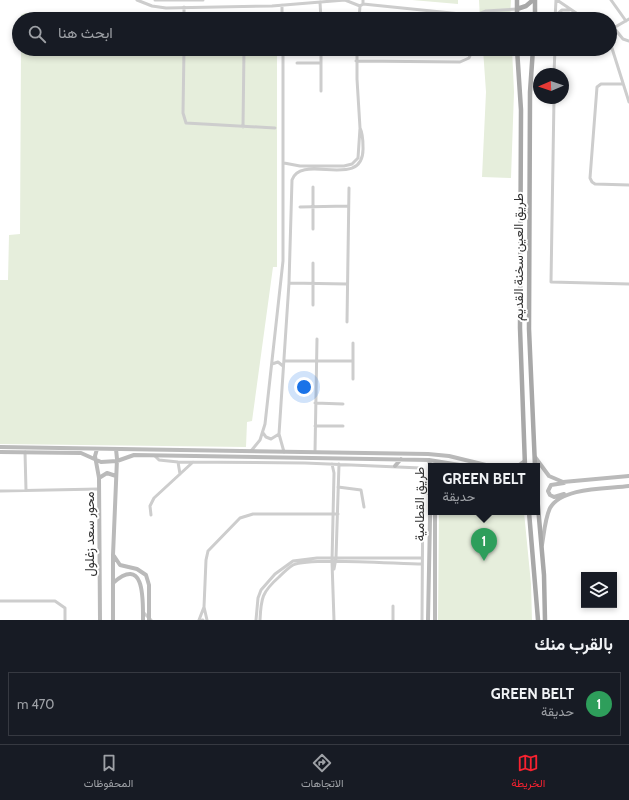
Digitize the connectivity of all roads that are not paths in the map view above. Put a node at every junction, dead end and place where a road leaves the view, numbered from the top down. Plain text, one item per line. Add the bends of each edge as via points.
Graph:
1 (137, 0) edge
2 (155, 0) edge
3 (203, 0) edge
4 (288, 0) edge
5 (355, 0) edge
6 (363, 0) edge
7 (517, 0) edge
8 (534, 0) edge
9 (556, 0) edge
10 (611, 0) edge
11 (270, 2) dead end
12 (320, 2) junction
13 (287, 4) junction
14 (282, 5) junction
15 (360, 5) junction
16 (272, 6) junction
17 (184, 7) junction
18 (517, 9) junction
19 (569, 10) junction
20 (184, 12) edge
21 (282, 12) edge
22 (321, 12) edge
23 (360, 12) edge
24 (439, 12) edge
25 (484, 12) edge
26 (535, 12) edge
27 (555, 12) edge
28 (560, 12) edge
29 (573, 12) edge
30 (627, 20) edge
31 (617, 26) edge
32 (617, 32) edge
33 (629, 41) edge
34 (184, 56) edge
35 (244, 56) edge
36 (283, 56) edge
37 (321, 56) edge
38 (356, 56) edge
39 (471, 56) edge
40 (517, 56) edge
41 (533, 56) edge
42 (554, 56) edge
43 (614, 56) edge
44 (356, 61) junction
45 (297, 63) dead end
46 (321, 63) junction
47 (554, 68) edge
48 (623, 84) junction
49 (321, 91) dead end
50 (629, 102) edge
51 (554, 104) edge
52 (242, 127) junction
53 (275, 128) dead end
54 (360, 128) junction
55 (284, 163) junction
56 (297, 166) junction
57 (297, 172) junction
58 (629, 185) edge
59 (313, 187) dead end
60 (349, 188) dead end
61 (348, 206) junction
62 (300, 207) dead end
63 (313, 207) junction
64 (313, 229) dead end
65 (313, 263) dead end
66 (289, 283) junction
67 (313, 283) junction
68 (347, 284) junction
69 (629, 284) edge
70 (313, 305) dead end
71 (347, 322) dead end
72 (317, 338) dead end
73 (353, 343) dead end
74 (284, 361) junction
75 (316, 361) junction
76 (353, 361) junction
77 (272, 365) junction
78 (283, 366) junction
79 (353, 379) dead end
80 (316, 403) junction
81 (343, 404) dead end
82 (315, 426) junction
83 (343, 426) dead end
84 (263, 433) junction
85 (279, 434) junction
86 (0, 447) edge
87 (97, 449) junction
88 (116, 449) junction
89 (251, 451) junction
90 (0, 452) edge
91 (25, 452) junction
92 (284, 452) junction
93 (315, 452) junction
94 (534, 455) junction
95 (155, 456) junction
96 (401, 459) junction
97 (429, 460) junction
98 (437, 460) junction
99 (96, 461) junction
100 (117, 461) junction
101 (178, 462) junction
102 (193, 462) junction
103 (430, 463) edge
104 (436, 463) edge
105 (452, 463) edge
106 (476, 463) edge
107 (525, 463) edge
108 (535, 463) edge
109 (540, 463) edge
110 (540, 463) edge
111 (332, 464) junction
112 (339, 464) junction
113 (395, 466) junction
114 (180, 474) junction
115 (116, 476) junction
116 (629, 476) edge
117 (99, 478) junction
118 (570, 482) junction
119 (629, 486) edge
120 (338, 487) junction
121 (99, 489) junction
122 (26, 490) junction
123 (0, 491) edge
124 (423, 493) junction
125 (428, 493) edge
126 (570, 494) junction
127 (364, 507) dead end
128 (333, 514) junction
129 (338, 514) junction
130 (151, 515) dead end
131 (430, 515) edge
132 (435, 515) edge
133 (529, 515) edge
134 (539, 515) edge
135 (542, 549) junction
136 (113, 555) junction
137 (422, 558) junction
138 (334, 560) junction
139 (422, 564) junction
140 (276, 573) junction
141 (280, 576) junction
142 (113, 583) junction
143 (0, 601) edge
144 (393, 606) dead end
145 (204, 607) junction
146 (143, 612) junction
147 (150, 619) edge
148 (65, 620) edge
149 (100, 620) edge
150 (113, 620) edge
151 (143, 620) edge
152 (199, 620) edge
153 (207, 620) edge
154 (256, 620) edge
155 (260, 620) edge
156 (334, 620) edge
157 (393, 620) edge
158 (422, 620) edge
159 (428, 620) edge
160 (435, 620) edge
161 (538, 620) edge
162 (545, 620) edge

1 - 17 street via 159,7
2 - 3 street
4 - 13 street
5 - 15 street
6 - 15 street
7 - 18 main road
8 - 18 main road
8 - 26 main road
9 - 19 street
9 - 27 street
10 - 30 street
11 - 16 street
12 - 13 street
12 - 15 street via 345,0
12 - 22 street
13 - 14 street
14 - 16 street
14 - 21 street
15 - 23 street
15 - 24 street
16 - 17 street
17 - 20 street
18 - 25 street
19 - 28 street
19 - 29 street
30 - 31 street
32 - 33 street via 623,39
34 - 52 street via 183,113 186,123
35 - 52 street
36 - 55 street
37 - 46 street
38 - 44 street
39 - 44 street via 460,62
40 - 107 main road, طريق العين سخنة القديم via 521,110 520,328
41 - 94 main road, طريق العين سخنة القديم via 530,92 529,329
42 - 47 street
43 - 48 street
44 - 54 street
45 - 46 street
46 - 49 street
48 - 50 street
48 - 58 street via 600,84 597,87 590,178 597,185
51 - 69 street via 551,282
52 - 53 street
54 - 56 street via 360,153 352,164
54 - 57 street via 363,154 356,166 348,169
55 - 56 street
55 - 77 street via 283,262
56 - 57 street
57 - 66 street via 292,180
59 - 63 street
60 - 61 street
61 - 63 street
61 - 68 street
62 - 63 street
63 - 64 street
65 - 67 street
66 - 67 street
66 - 74 street
67 - 68 street
67 - 70 street
68 - 71 street
72 - 75 street
73 - 76 street
74 - 75 street
74 - 78 street
75 - 76 street
75 - 80 street
76 - 79 street
77 - 78 street via 278,362
77 - 84 street
78 - 85 street
80 - 81 street
80 - 82 street
82 - 83 street
82 - 93 street
84 - 85 street via 266,438 271,439
84 - 89 street via 259,443
85 - 92 street
86 - 87 main road
87 - 88 main road
87 - 99 main road, محور سعد زغلول
88 - 89 main road
88 - 100 main road, محور سعد زغلول
89 - 92 main road
90 - 91 main road
91 - 99 main road via 81,453
91 - 122 street
92 - 93 main road
93 - 106 main road via 435,454
94 - 108 main road, طريق العين سخنة القديم
94 - 110 main road
95 - 96 main road
95 - 100 main road via 132,455
95 - 101 street via 160,460
96 - 97 main road
96 - 113 main road
97 - 98 main road
97 - 103 main road, طريق القطامية
98 - 104 main road, طريق القطامية
98 - 105 main road
99 - 100 main road
99 - 117 main road, محور سعد زغلول
100 - 115 main road, محور سعد زغلول
101 - 102 street
101 - 114 street
102 - 111 street
102 - 114 street
109 - 118 main road via 549,476 559,481
111 - 112 street
111 - 128 street
112 - 113 street
112 - 120 street
113 - 124 street via 422,469
114 - 130 street via 151,502
115 - 117 main road via 107,473
115 - 136 main road, محور سعد زغلول
116 - 118 main road
117 - 121 main road, محور سعد زغلول
118 - 126 main road via 553,484 549,486 548,491 554,497
119 - 126 main road
120 - 127 street via 361,490
120 - 129 street
121 - 122 street
121 - 149 main road, محور سعد زغلول
122 - 123 street
124 - 125 main road
124 - 137 street
126 - 135 main road via 556,501 550,510
128 - 129 street
128 - 138 street
128 - 145 street via 252,514 240,518 211,545 207,554
129 - 138 street
131 - 159 main road, طريق القطامية
132 - 160 main road, طريق القطامية
133 - 161 main road
134 - 135 main road
135 - 162 main road
136 - 142 main road, محور سعد زغلول
136 - 147 main road via 120,565 137,569 146,575 149,585
137 - 138 street
137 - 139 street
138 - 139 street
138 - 140 street via 298,559
138 - 141 street via 297,564
138 - 156 street
139 - 158 street
140 - 141 street
140 - 154 street via 259,593
141 - 155 street via 262,597
142 - 146 main road via 123,576 136,577 142,590
142 - 150 main road, محور سعد زغلول
143 - 148 street via 55,601 65,608
144 - 157 street
145 - 152 street
145 - 153 street
146 - 147 street
146 - 151 main road

